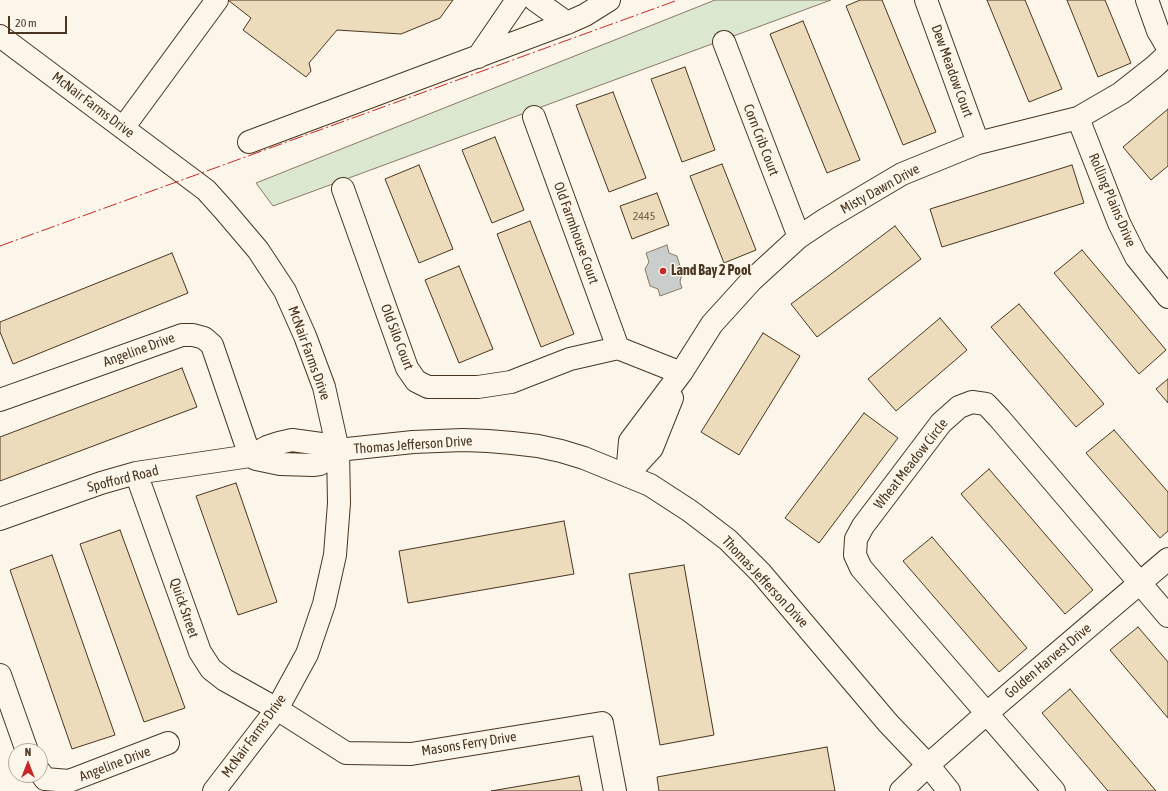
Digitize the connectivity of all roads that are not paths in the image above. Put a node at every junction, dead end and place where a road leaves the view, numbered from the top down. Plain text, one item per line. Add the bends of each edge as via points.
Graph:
1 (217, 0) edge
2 (517, 0) edge
3 (535, 0) edge
4 (609, 0) edge
5 (926, 0) edge
6 (1147, 0) edge
7 (567, 23) junction
8 (0, 36) edge
9 (724, 42) dead end
10 (1168, 48) edge
11 (1168, 54) edge
12 (478, 57) junction
13 (534, 117) dead end
14 (1078, 118) junction
15 (123, 128) junction
16 (249, 142) dead end
17 (978, 143) junction
18 (342, 190) dead end
19 (798, 237) junction
20 (1168, 297) edge
21 (618, 348) junction
22 (681, 373) junction
23 (0, 400) edge
24 (338, 450) junction
25 (250, 456) junction
26 (136, 473) junction
27 (627, 475) junction
28 (0, 519) edge
29 (1168, 559) edge
30 (1140, 584) junction
31 (1168, 616) edge
32 (0, 675) edge
33 (277, 709) junction
34 (986, 714) junction
35 (24, 743) edge
36 (168, 744) dead end
37 (928, 765) junction
38 (48, 779) edge
39 (214, 791) edge
40 (615, 791) edge
41 (900, 791) edge
42 (949, 791) edge
43 (1054, 791) edge

1 - 15 street
2 - 12 street
3 - 7 street
4 - 7 street
5 - 17 street, Dew Meadow Court
6 - 10 street via 1158,31
7 - 12 street
8 - 15 street, McNair Farms Drive
9 - 19 street, Corn Crib Court
11 - 14 street, Misty Dawn Drive via 1121,93
12 - 16 street
13 - 21 street, Old Farmhouse Court
14 - 17 street, Misty Dawn Drive
14 - 20 street, Rolling Plains Drive via 1119,223 1136,258
15 - 24 street, McNair Farms Drive via 206,190 258,250 285,291 305,336 324,387
17 - 19 street, Misty Dawn Drive via 902,174
18 - 21 street, Old Silo Court via 407,368 416,381 428,387 478,387 512,382 570,359
19 - 22 street, Misty Dawn Drive via 751,281 712,324
21 - 22 street
22 - 27 street, Misty Dawn Drive via 630,441
23 - 25 street, Angeline Drive via 182,335 193,335 204,338 212,345
24 - 25 street, Spofford Road via 320,464 313,465 280,464
24 - 27 street, Thomas Jefferson Drive via 439,440 512,443 561,451
24 - 33 street, McNair Farms Drive via 340,503 335,555 324,604 308,654
25 - 26 street, Spofford Road
26 - 28 street, Spofford Road
26 - 33 street, Quick Street via 200,652 211,669 225,680
27 - 37 street, Thomas Jefferson Drive via 650,485 684,506 744,555 888,723
29 - 30 street, Golden Harvest Drive
30 - 31 street, Wheat Meadow Circle
30 - 34 street, Golden Harvest Drive
30 - 34 street, Wheat Meadow Circle via 986,404 972,402 959,407 941,423 863,526 856,539 855,555 861,568
32 - 35 street
33 - 39 street, McNair Farms Drive
33 - 40 street, Masons Ferry Drive via 346,753 411,754 602,723
34 - 37 street, Golden Harvest Drive
34 - 43 street, Wheat Meadow Circle
36 - 38 street, Angeline Drive via 69,781
37 - 41 street, Golden Harvest Drive
37 - 42 street, Thomas Jefferson Drive

